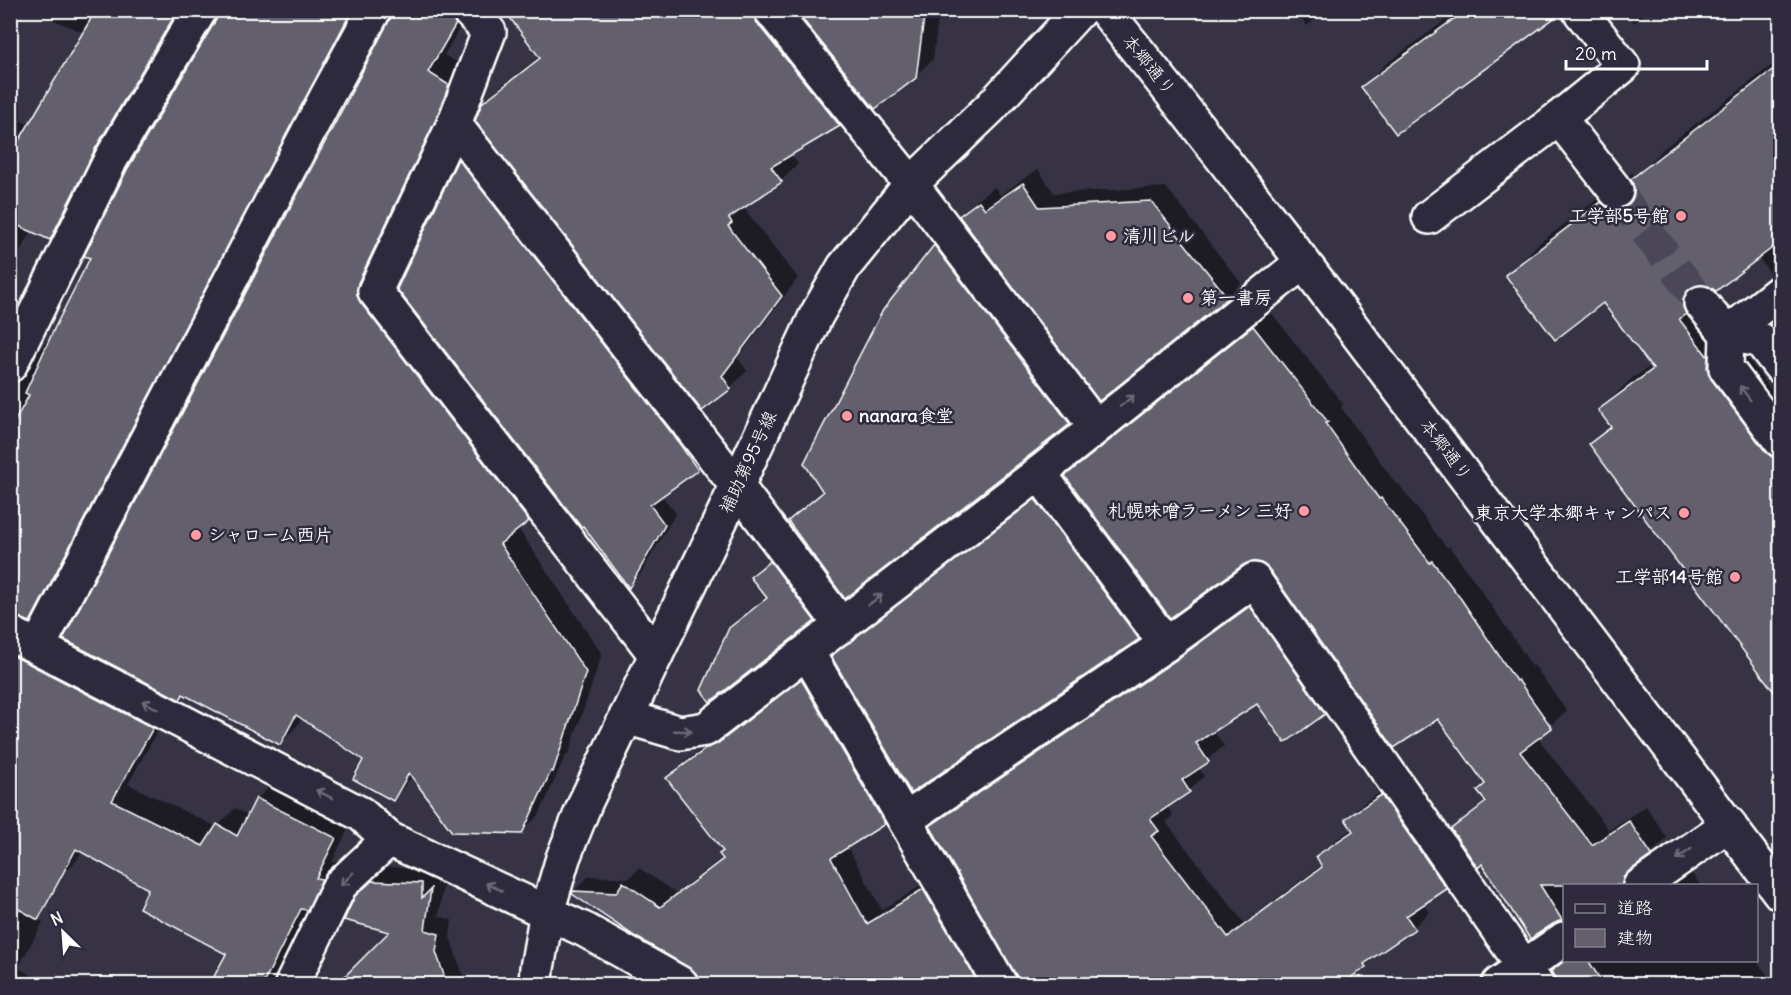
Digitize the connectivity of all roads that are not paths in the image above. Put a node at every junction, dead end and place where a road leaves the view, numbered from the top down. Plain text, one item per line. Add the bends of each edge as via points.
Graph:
1 (200, 10) edge
2 (374, 10) edge
3 (468, 10) edge
4 (771, 10) edge
5 (1080, 10) edge
6 (1105, 10) edge
7 (1579, 10) edge
8 (1560, 118) junction
9 (454, 124) junction
10 (911, 184) junction
11 (1616, 191) tunnel mouth
12 (1429, 217) dead end
13 (1303, 262) junction
14 (1780, 292) edge
15 (1701, 303) tunnel mouth
16 (1727, 334) junction
17 (10, 365) edge
18 (1780, 366) edge
19 (1095, 426) junction
20 (1780, 440) edge
21 (1039, 473) junction
22 (737, 486) junction
23 (842, 626) junction
24 (24, 640) edge
25 (1166, 644) junction
26 (807, 652) junction
27 (656, 655) junction
28 (626, 717) junction
29 (905, 820) junction
30 (1728, 824) junction
31 (389, 839) junction
32 (1641, 884) edge
33 (1780, 893) edge
34 (547, 912) junction
35 (1563, 940) edge
36 (1520, 979) edge
37 (292, 984) edge
38 (536, 984) edge
39 (681, 984) edge
40 (1000, 984) edge

1 - 17 main road via 111,159
2 - 24 main road
3 - 9 main road via 489,32
4 - 10 main road
5 - 10 main road, 補助第95号線 via 991,107
6 - 13 main road, 本郷通り
7 - 8 main road via 1623,66
8 - 11 main road
8 - 12 main road
9 - 22 main road
9 - 27 main road via 375,291
10 - 19 main road
10 - 22 main road, 補助第95号線 via 844,267 816,316
19 -> 13 main road
13 - 30 main road, 本郷通り
14 - 16 main road
15 - 16 main road
16 - 18 main road via 1760,340
20 -> 16 main road via 1726,368
19 - 21 main road
23 -> 21 main road
21 - 25 main road
22 - 23 main road
22 - 27 main road, 補助第95号線
23 - 26 main road
31 -> 24 main road via 361,814
25 - 29 main road
25 - 36 main road via 1254,580
28 -> 26 main road via 680,733 706,729
26 - 29 main road
27 - 28 main road, 補助第95号線
28 - 34 main road, 補助第95号線 via 586,801
29 - 40 main road
30 -> 32 main road
30 - 33 main road, 本郷通り
34 -> 31 main road
31 -> 37 main road via 340,885
34 - 38 main road, 補助第95号線
34 - 39 main road
35 - 36 main road

